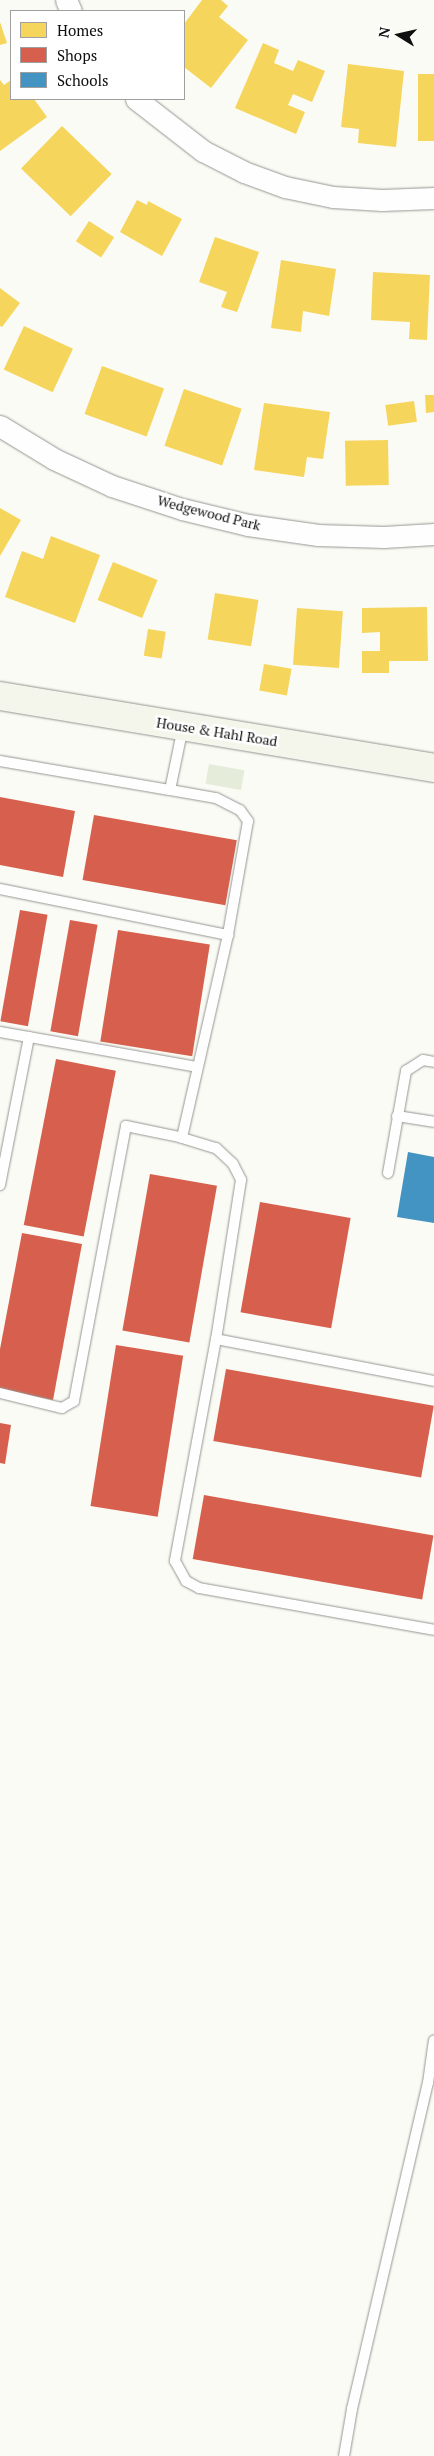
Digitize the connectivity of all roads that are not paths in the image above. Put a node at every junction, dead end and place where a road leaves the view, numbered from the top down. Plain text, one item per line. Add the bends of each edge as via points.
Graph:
1 (137, 100) edge
2 (434, 198) edge
3 (0, 426) edge
4 (434, 534) edge
5 (0, 696) edge
6 (183, 726) junction
7 (0, 761) edge
8 (434, 768) edge
9 (170, 790) junction
10 (0, 889) edge
11 (228, 935) junction
12 (0, 1032) edge
13 (29, 1037) junction
14 (434, 1062) edge
15 (197, 1067) junction
16 (397, 1116) junction
17 (434, 1122) edge
18 (182, 1138) junction
19 (388, 1173) dead end
20 (0, 1185) edge
21 (216, 1339) junction
22 (434, 1381) edge
23 (0, 1393) edge
24 (434, 1630) edge
25 (434, 2040) edge
26 (344, 2456) edge

1 - 2 street via 203,152 286,187 333,197 382,200
3 - 4 street, Wedgewood Park via 54,458 112,486 182,509 248,525 318,535 384,537
5 - 6 street, House & Hahl Road
6 - 8 street, House & Hahl Road
6 - 9 lane
7 - 9 lane
9 - 11 lane via 216,798 240,810 248,821
10 - 11 lane
11 - 15 lane
12 - 13 lane
13 - 15 lane
13 - 20 lane
14 - 16 lane via 423,1060 406,1071
15 - 18 lane
16 - 17 lane
16 - 19 lane
18 - 21 lane via 216,1148 233,1164 241,1180
18 - 23 lane via 126,1126 74,1401 62,1408
21 - 22 lane
21 - 24 lane via 175,1561 186,1581 199,1588
25 - 26 lane via 428,2083 352,2409

